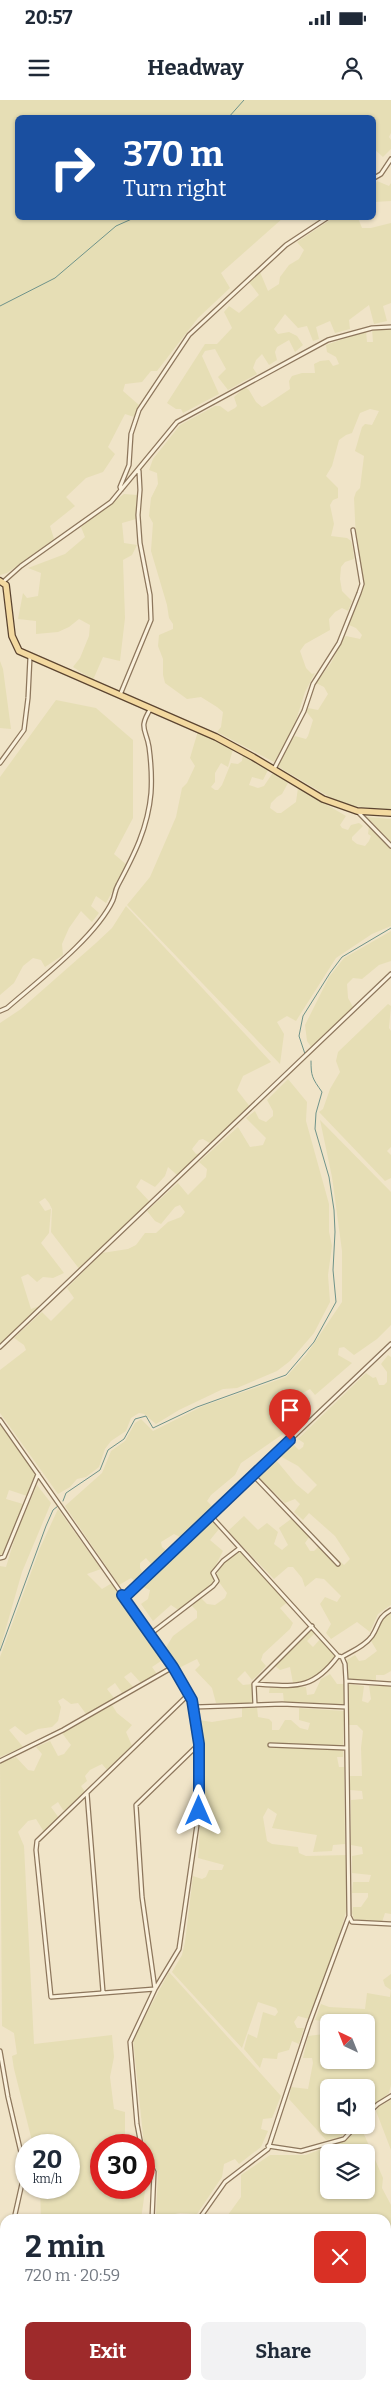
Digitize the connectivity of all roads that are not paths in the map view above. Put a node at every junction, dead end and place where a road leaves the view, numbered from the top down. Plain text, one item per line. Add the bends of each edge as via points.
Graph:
1 (391, 159) edge
2 (376, 177) edge
3 (324, 220) edge
4 (391, 327) edge
5 (139, 470) junction
6 (121, 490) junction
7 (353, 530) dead end
8 (1, 581) edge
9 (30, 657) junction
10 (119, 695) junction
11 (151, 708) junction
12 (0, 763) edge
13 (274, 770) junction
14 (357, 811) junction
15 (391, 813) edge
16 (391, 846) edge
17 (391, 974) edge
18 (0, 1011) edge
19 (391, 1344) edge
20 (0, 1347) edge
21 (0, 1420) edge
22 (38, 1474) junction
23 (253, 1475) junction
24 (210, 1516) junction
25 (240, 1548) junction
26 (0, 1558) edge
27 (338, 1564) dead end
28 (122, 1595) junction
29 (391, 1610) edge
30 (312, 1626) junction
31 (149, 1635) junction
32 (340, 1656) junction
33 (173, 1667) junction
34 (346, 1682) junction
35 (254, 1684) junction
36 (391, 1684) edge
37 (190, 1693) junction
38 (255, 1705) junction
39 (195, 1707) junction
40 (346, 1707) junction
41 (199, 1744) junction
42 (270, 1745) dead end
43 (346, 1748) junction
44 (0, 1761) edge
45 (87, 1792) junction
46 (349, 1916) junction
47 (391, 1924) edge
48 (155, 1989) junction
49 (103, 1992) junction
50 (0, 2051) edge
51 (391, 2096) edge
52 (375, 2107) edge
53 (139, 2134) edge
54 (349, 2134) edge
55 (268, 2146) junction
56 (153, 2199) edge
57 (15, 2214) edge
58 (152, 2214) edge
59 (203, 2214) edge

1 - 2 street
3 - 6 street via 286,245 189,335 139,410 131,434 131,456
4 - 5 street via 372,328 328,340 177,422
5 - 6 street
5 - 10 street via 140,543 150,595 151,620
6 - 8 street via 111,502
7 - 13 street via 362,584 339,643 312,684 304,711
8 - 9 main road via 7,590 12,636 19,651
9 - 10 main road
9 - 12 street via 24,730
10 - 11 main road
11 - 13 main road via 216,737
11 - 18 street via 144,719 149,745 149,812 136,852 116,887 113,900 78,945
13 - 14 main road via 323,799
14 - 15 main road
14 - 16 street
17 - 20 street
19 - 23 street
21 - 22 street
22 - 26 street via 4,1557
22 - 28 street
23 - 24 street
23 - 27 street
24 - 25 street
24 - 28 street via 126,1596
25 - 30 street
25 - 31 street via 213,1573 217,1581 213,1586
28 - 31 street
29 - 32 street via 378,1621 373,1635 359,1648
30 - 32 street
30 - 35 street
31 - 33 street
32 - 34 street via 345,1664
32 - 35 street via 326,1672 308,1684
33 - 37 street
33 - 44 street via 63,1730
34 - 36 street
34 - 40 street
35 - 38 street
37 - 39 street
37 - 45 street
38 - 39 street
38 - 40 street
39 - 41 street
40 - 43 street
41 - 48 street via 199,1811 179,1948
41 - 48 street via 136,1805 142,1897
42 - 43 street
43 - 46 street
45 - 49 street
45 - 49 street via 37,1841 36,1850 50,1995
46 - 47 street via 352,1922
46 - 55 street
48 - 49 street
48 - 53 street via 130,2042
50 - 57 street via 25,2170
51 - 52 street
54 - 55 street via 344,2139 301,2151
55 - 59 street via 225,2182
56 - 58 street

